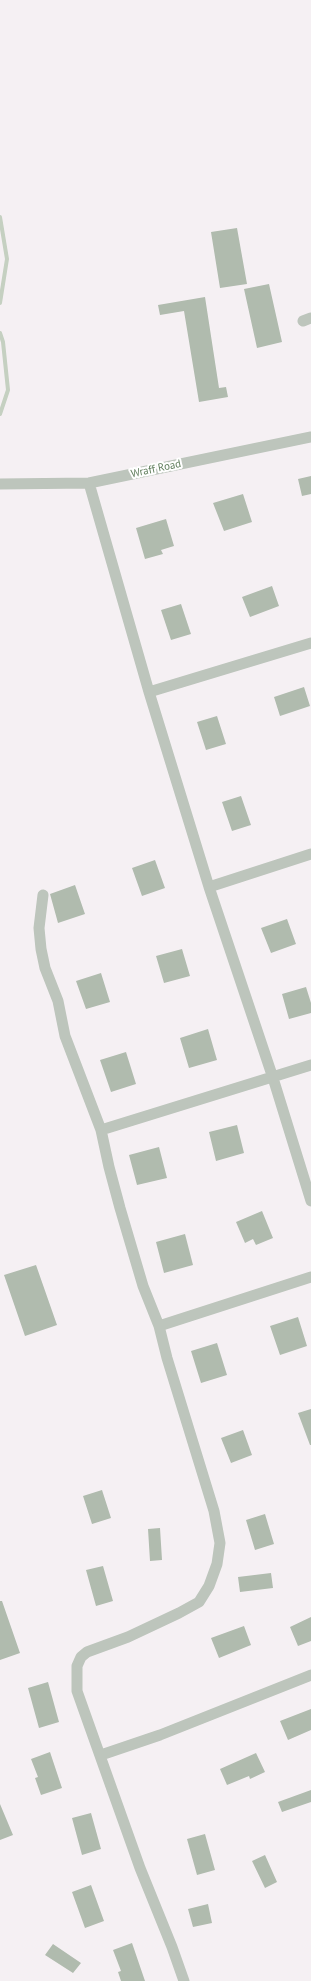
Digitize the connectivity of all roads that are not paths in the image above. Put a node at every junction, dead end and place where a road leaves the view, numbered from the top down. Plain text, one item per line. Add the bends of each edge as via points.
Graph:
1 (311, 437) edge
2 (89, 483) junction
3 (0, 484) edge
4 (311, 643) edge
5 (149, 692) junction
6 (311, 854) edge
7 (209, 887) junction
8 (43, 895) dead end
9 (311, 1066) edge
10 (273, 1078) junction
11 (101, 1130) junction
12 (311, 1201) edge
13 (311, 1277) edge
14 (159, 1326) junction
15 (311, 1675) edge
16 (101, 1755) junction
17 (184, 1981) edge

1 - 2 street, Wraff Road
2 - 3 street, Wraff Road
2 - 5 street
4 - 5 street
5 - 7 street
6 - 7 street
7 - 10 street
8 - 11 street via 39,928 45,968 58,1001 65,1036
9 - 10 street
10 - 11 street
10 - 12 street
11 - 14 street via 143,1286
13 - 14 street
14 - 16 street via 214,1511 220,1543 212,1579 198,1602 180,1613 128,1637 87,1652 81,1657 76,1666 78,1690
15 - 16 street via 160,1735
16 - 17 street via 140,1868

